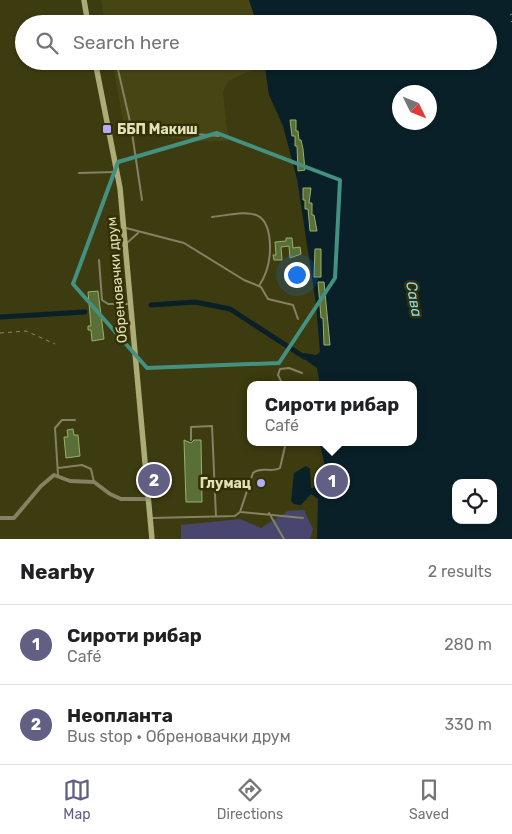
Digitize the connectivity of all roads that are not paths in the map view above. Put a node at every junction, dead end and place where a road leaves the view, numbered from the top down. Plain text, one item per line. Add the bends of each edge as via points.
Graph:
1 (84, 0) edge
2 (87, 15) edge
3 (97, 70) edge
4 (118, 70) edge
5 (131, 126) junction
6 (219, 136) dead end
7 (118, 172) junction
8 (79, 173) dead end
9 (142, 200) dead end
10 (212, 217) dead end
11 (124, 226) junction
12 (138, 233) junction
13 (126, 245) junction
14 (99, 260) dead end
15 (259, 286) junction
16 (132, 304) junction
17 (298, 319) dead end
18 (302, 373) dead end
19 (281, 381) edge
20 (75, 420) dead end
21 (191, 440) dead end
22 (285, 446) edge
23 (58, 468) junction
24 (58, 475) junction
25 (94, 482) junction
26 (149, 499) junction
27 (240, 512) junction
28 (268, 513) junction
29 (216, 517) junction
30 (0, 518) edge
31 (150, 518) junction
32 (303, 518) dead end
33 (152, 539) edge
34 (284, 539) edge

1 - 2 street
3 - 7 street, Обреновачки друм
4 - 5 lane
5 - 6 lane via 144,130
5 - 9 lane
7 - 8 lane
7 - 11 street, Обреновачки друм
10 - 15 lane via 246,213 259,216 266,222 270,232 269,258
11 - 12 lane
11 - 13 street, Обреновачки друм
12 - 13 lane
12 - 15 lane via 184,244
13 - 16 street, Обреновачки друм
14 - 16 lane via 102,300 108,304
15 - 17 lane via 268,299 293,305
16 - 26 street, Обреновачки друм
18 - 19 lane via 289,368 280,369
20 - 23 lane via 62,420 55,428
21 - 29 lane via 191,427 212,426
22 - 27 lane via 280,468 253,473
23 - 24 lane
23 - 25 lane via 85,466 91,469
24 - 25 street via 70,481
24 - 30 street via 41,486 14,518
25 - 26 street via 114,497
26 - 31 street, Обреновачки друм
27 - 28 lane
27 - 29 lane via 235,516
28 - 32 lane
28 - 34 lane
29 - 31 lane
31 - 33 street, Обреновачки друм

